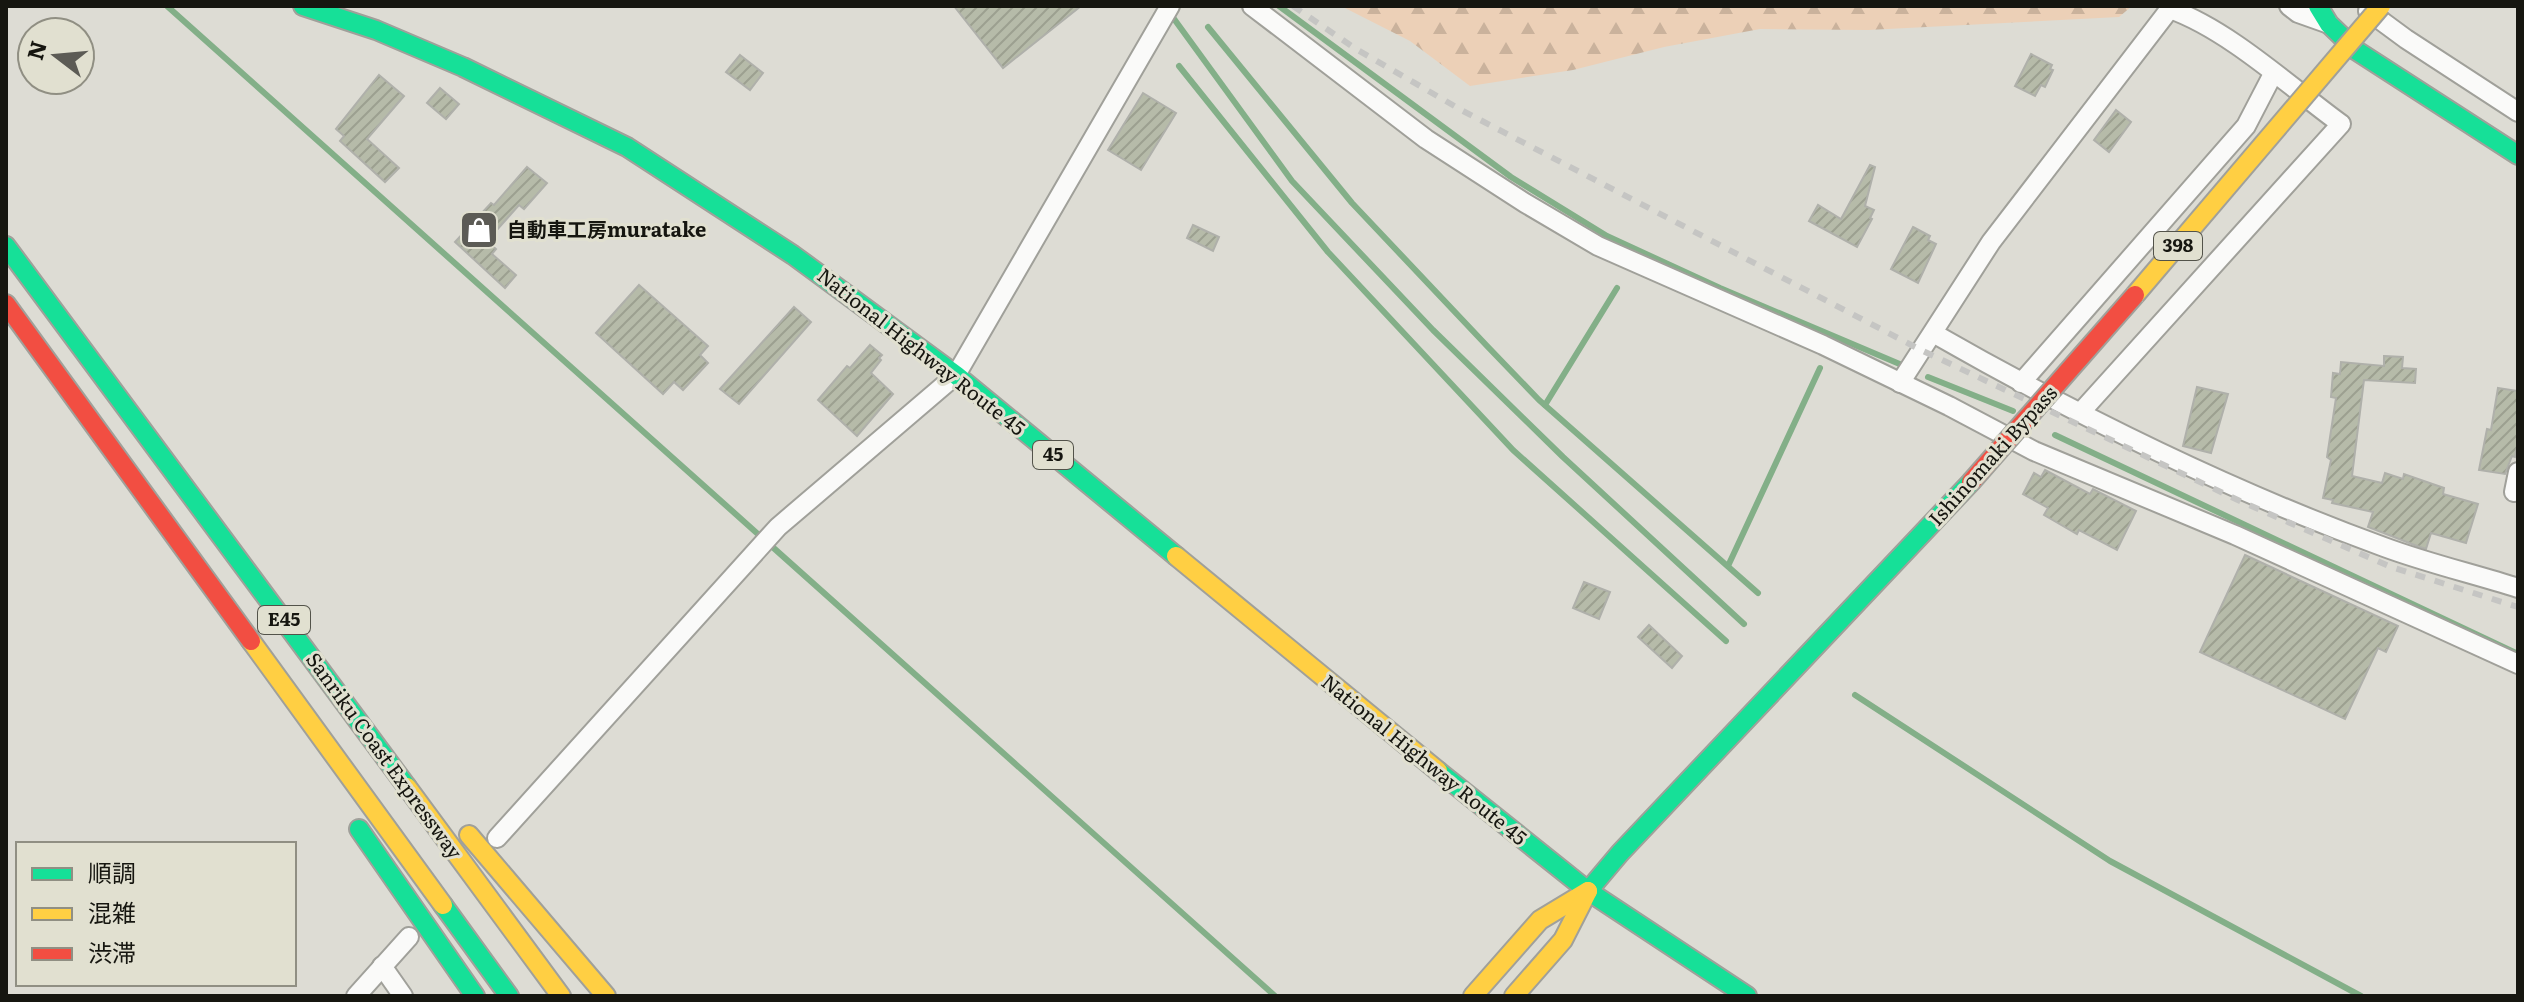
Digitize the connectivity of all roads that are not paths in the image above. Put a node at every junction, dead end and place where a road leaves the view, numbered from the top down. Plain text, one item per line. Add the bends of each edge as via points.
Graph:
1 (303, 6) edge
2 (1170, 6) edge
3 (1252, 6) edge
4 (2289, 6) edge
5 (2318, 6) edge
6 (2362, 6) edge
7 (2381, 6) edge
8 (2171, 7) edge
9 (2329, 24) junction
10 (2273, 74) junction
11 (2518, 112) edge
12 (2518, 155) edge
13 (6, 246) edge
14 (6, 304) edge
15 (1933, 333) junction
16 (956, 375) junction
17 (1900, 383) junction
18 (2021, 383) junction
19 (2080, 413) junction
20 (108, 446) junction
21 (2518, 472) edge
22 (2514, 492) dead end
23 (2518, 588) edge
24 (240, 658) dead end
25 (2518, 664) edge
26 (370, 735) junction
27 (349, 814) dead end
28 (497, 838) dead end
29 (1588, 891) junction
30 (409, 937) dead end
31 (382, 966) junction
32 (356, 996) edge
33 (403, 996) edge
34 (475, 996) edge
35 (509, 996) edge
36 (561, 996) edge
37 (606, 996) edge
38 (1473, 996) edge
39 (1514, 996) edge
40 (1747, 996) edge

1 - 16 main road, National Highway Route 45 / 45 via 372,28 463,67 627,147 793,255
2 - 16 street
3 - 17 street via 1426,139 1598,246
4 - 9 street
5 - 9 main road
6 - 11 street
7 - 29 main road, Ishinomaki Bypass / 398, bridge via 1971,482
8 - 10 street via 2221,35
8 - 15 street via 1991,242
9 - 12 main road via 2357,51
10 - 18 street via 2246,126
10 - 19 street via 2341,124
13 - 26 main road, Sanriku Coast Expressway / E45
14 - 20 main road, Sanriku Coast Expressway / E45
15 - 17 street
15 - 18 street
16 - 28 street via 766,542
16 - 29 main road, National Highway Route 45 / 45
17 - 25 street via 2034,451 2235,535
18 - 19 street
19 - 23 street via 2247,494 2388,549
20 - 24 main road
20 - 35 main road, Sanriku Coast Expressway / E45
21 - 22 street
26 - 36 main road, Sanriku Coast Expressway / E45
26 - 37 main road via 463,829
27 - 34 main road
29 - 38 main road via 1540,920
29 - 39 main road via 1563,940
29 - 40 main road, National Highway Route 45 / 45
30 - 31 street
31 - 32 street
31 - 33 street

